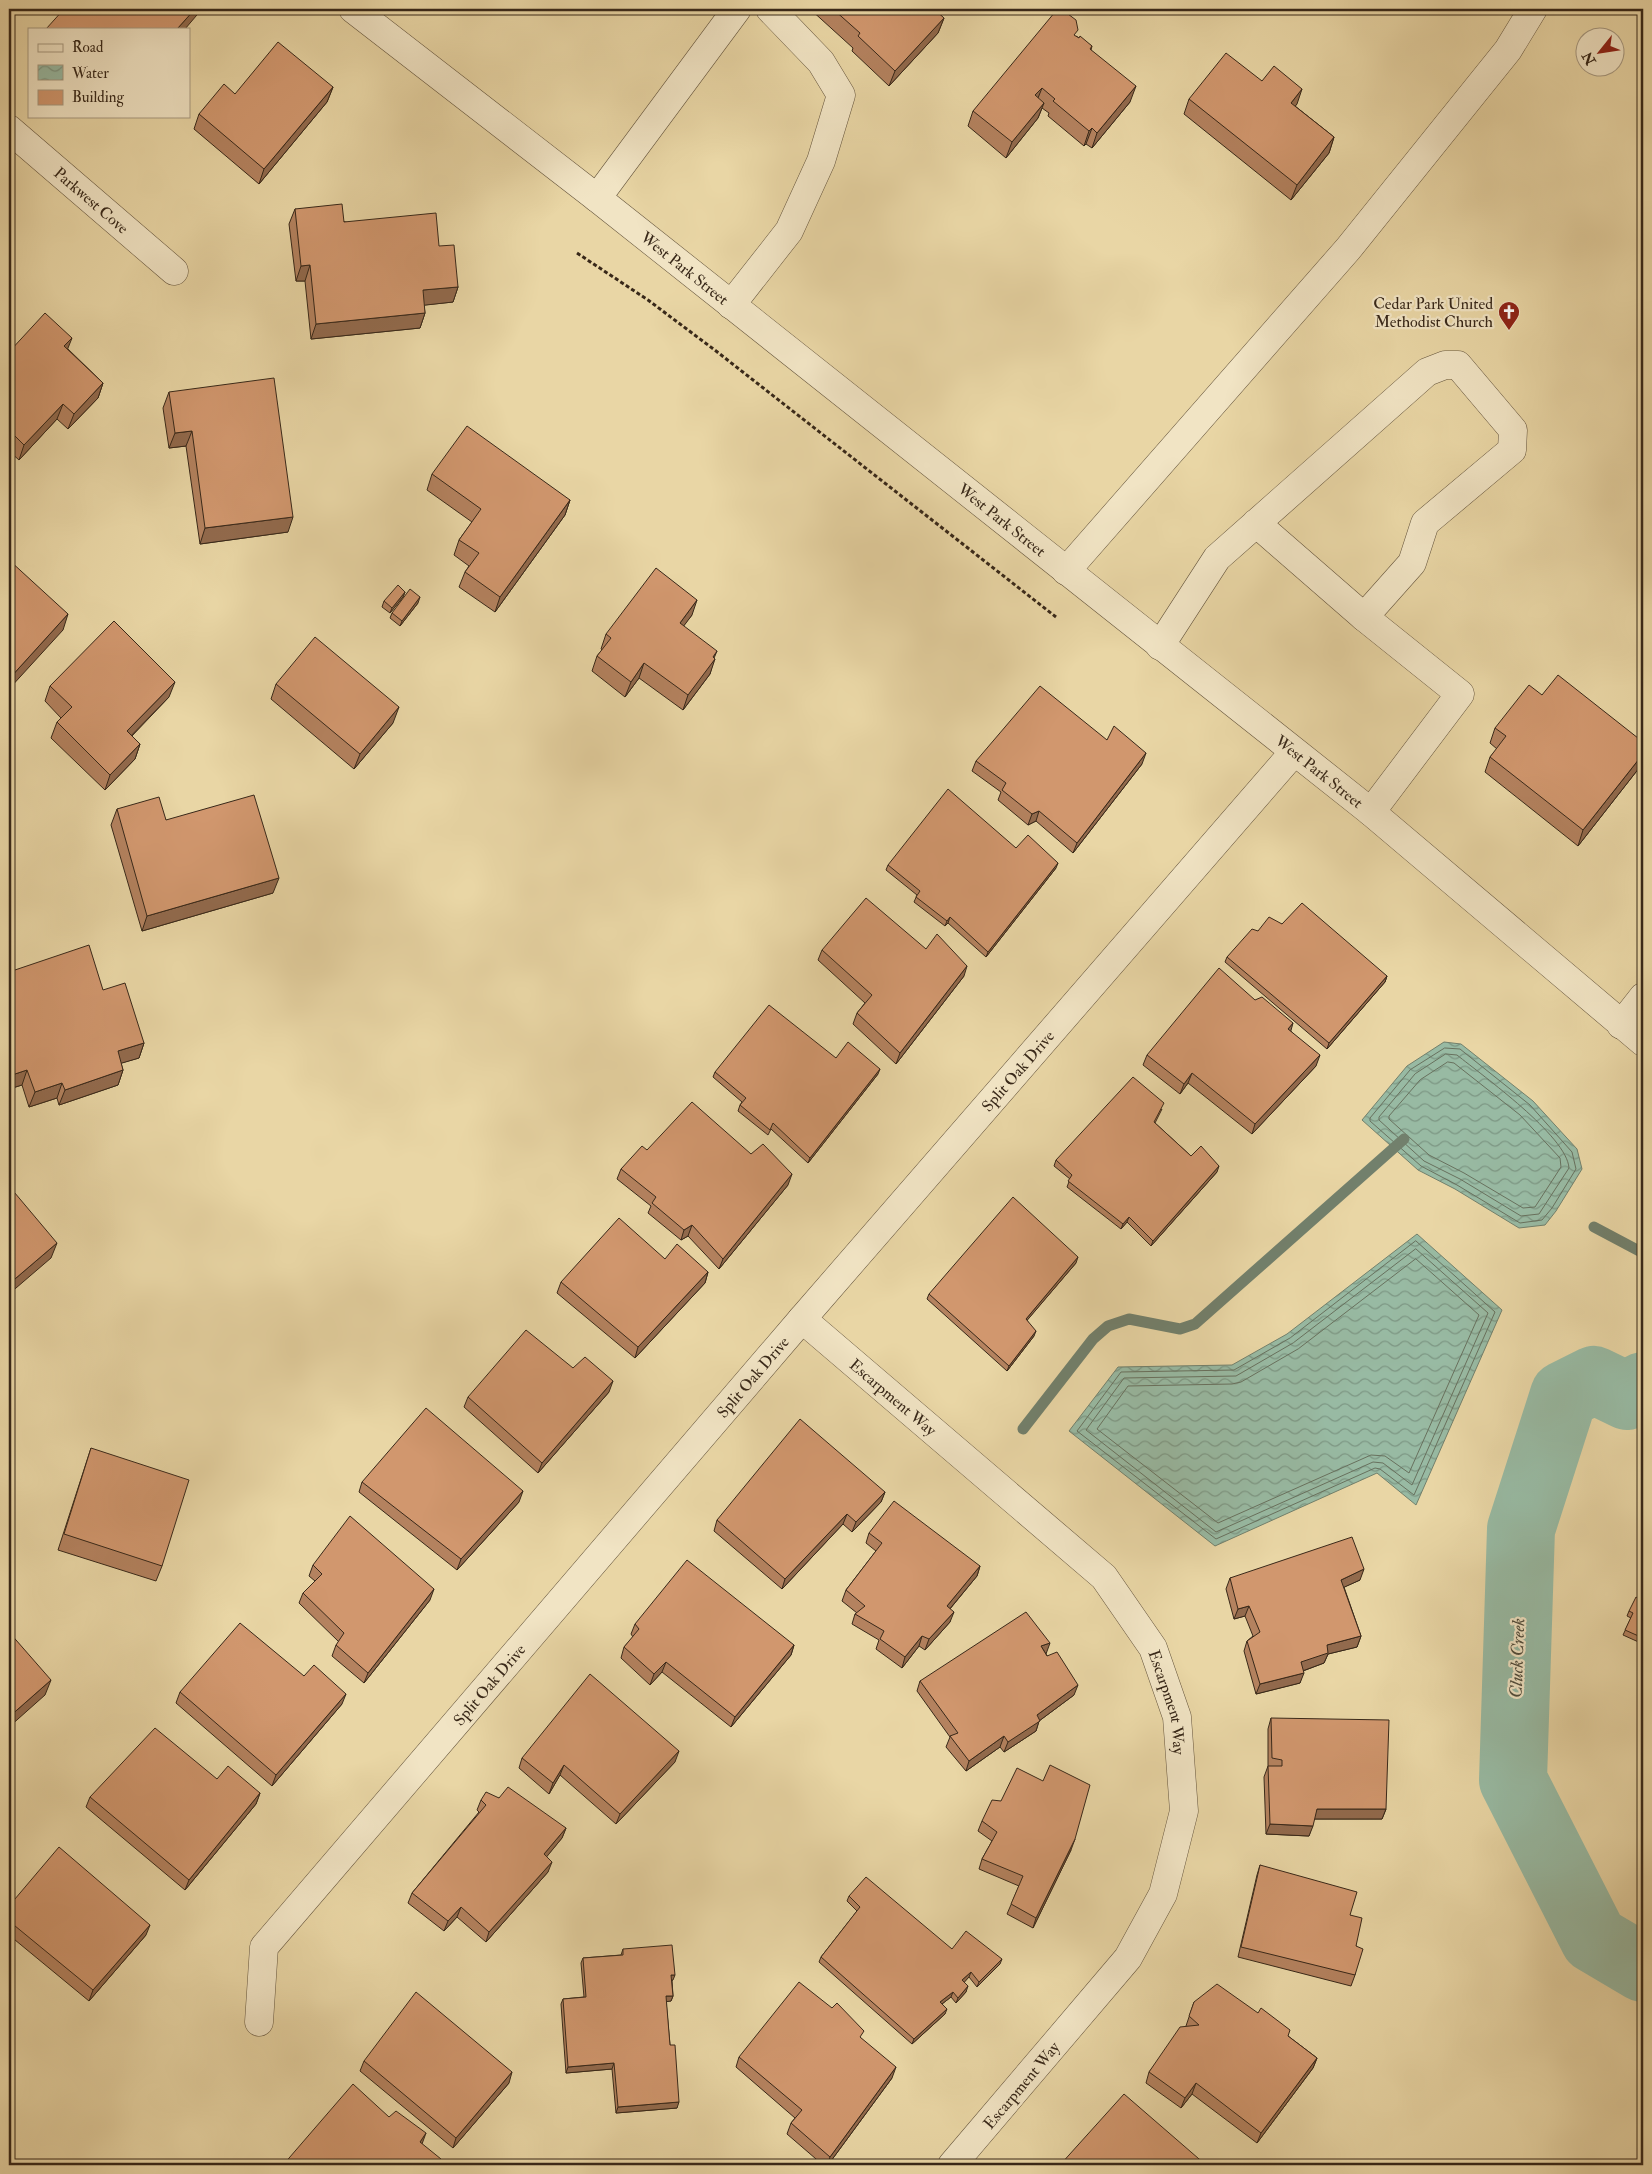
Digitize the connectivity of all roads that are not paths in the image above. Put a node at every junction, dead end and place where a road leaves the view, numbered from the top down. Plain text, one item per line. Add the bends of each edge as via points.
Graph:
1 (353, 9) edge
2 (737, 9) edge
3 (770, 9) edge
4 (1533, 9) edge
5 (9, 129) edge
6 (597, 198) junction
7 (174, 271) dead end
8 (731, 305) junction
9 (1256, 522) junction
10 (1066, 571) junction
11 (1364, 617) junction
12 (1160, 646) junction
13 (1294, 752) junction
14 (1371, 812) junction
15 (1643, 997) edge
16 (1622, 1025) junction
17 (1643, 1042) edge
18 (802, 1319) junction
19 (259, 2022) dead end
20 (952, 2165) edge

1 - 6 street, West Park Street
2 - 6 street
3 - 8 street via 821,62 841,95 821,161 789,231
4 - 10 street via 1508,50 1348,249
5 - 7 street, Parkwest Cove
6 - 8 street, West Park Street
8 - 10 street, West Park Street
9 - 11 street
9 - 11 street via 1427,372 1444,365 1458,365 1513,430 1512,450 1425,524 1412,563
9 - 12 street via 1217,558
10 - 12 street, West Park Street
11 - 14 street via 1460,694
12 - 13 street, West Park Street
13 - 14 street, West Park Street
13 - 18 street, Split Oak Drive
14 - 16 street, West Park Street
15 - 16 street
16 - 17 street, West Park Street
18 - 19 street, Split Oak Drive via 264,1947
18 - 20 street, Escarpment Way via 1104,1577 1153,1648 1177,1717 1184,1810 1163,1894 1128,1958

